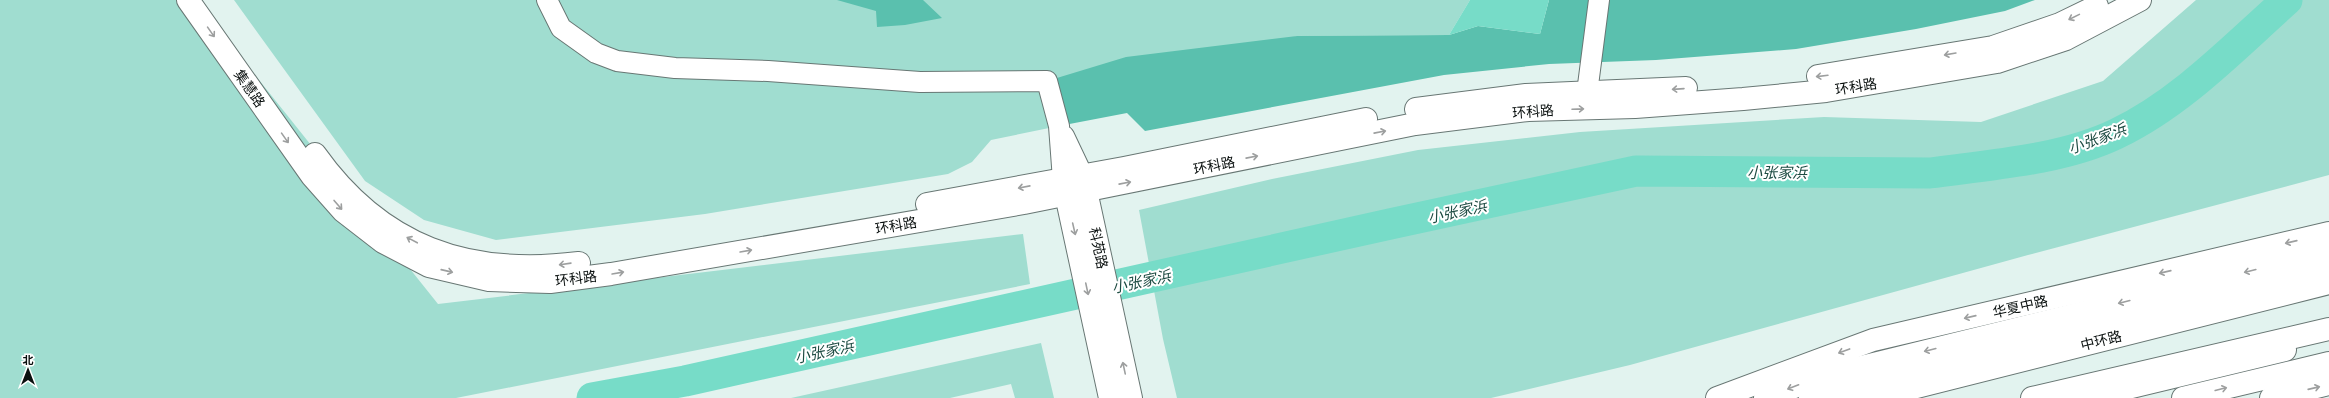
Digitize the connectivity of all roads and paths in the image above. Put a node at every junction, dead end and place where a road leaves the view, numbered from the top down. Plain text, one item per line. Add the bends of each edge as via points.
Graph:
1 (188, 0) edge
2 (207, 0) edge
3 (547, 0) edge
4 (1599, 0) edge
5 (2109, 0) edge
6 (2140, 0) edge
7 (1587, 93) junction
8 (318, 171) junction
9 (1075, 185) junction
10 (2329, 233) edge
11 (2329, 252) edge
12 (2329, 270) edge
13 (2329, 283) edge
14 (2329, 329) edge
15 (1108, 339) junction
16 (2329, 340) edge
17 (2329, 363) edge
18 (2329, 384) edge
19 (1110, 398) edge
20 (1131, 398) edge
21 (1717, 398) edge
22 (1765, 398) edge
23 (1810, 398) edge
24 (1873, 398) edge
25 (2032, 398) edge
26 (2086, 398) edge
27 (2183, 398) edge
28 (2271, 398) edge

1 -> 8 main road, 集慧路
2 - 8 main road, 集慧路
3 - 9 street, 科苑路 via 561,28 596,53 617,61 675,68 920,82 1047,81
4 - 7 street
5 -> 7 main road, 环科路 via 2060,24 1993,47 1824,76 1734,85
9 -> 6 main road, 环科路 via 1415,124 1528,110 1635,107 1804,93 1997,62 2066,39
7 - 9 main road, 环科路 via 1526,95 1412,109
8 - 9 main road, 环科路 via 391,229 434,252 491,265 550,266 610,258
9 - 15 main road, 科苑路
10 -> 21 main road, 华夏中路 via 1873,340
11 -> 22 main road via 1821,377
12 - 23 main road
13 - 24 main road, 中环路
14 - 25 main road
15 - 19 main road, 科苑路
20 -> 15 main road, 科苑路
16 - 26 main road
27 -> 17 main road
28 -> 18 main road

